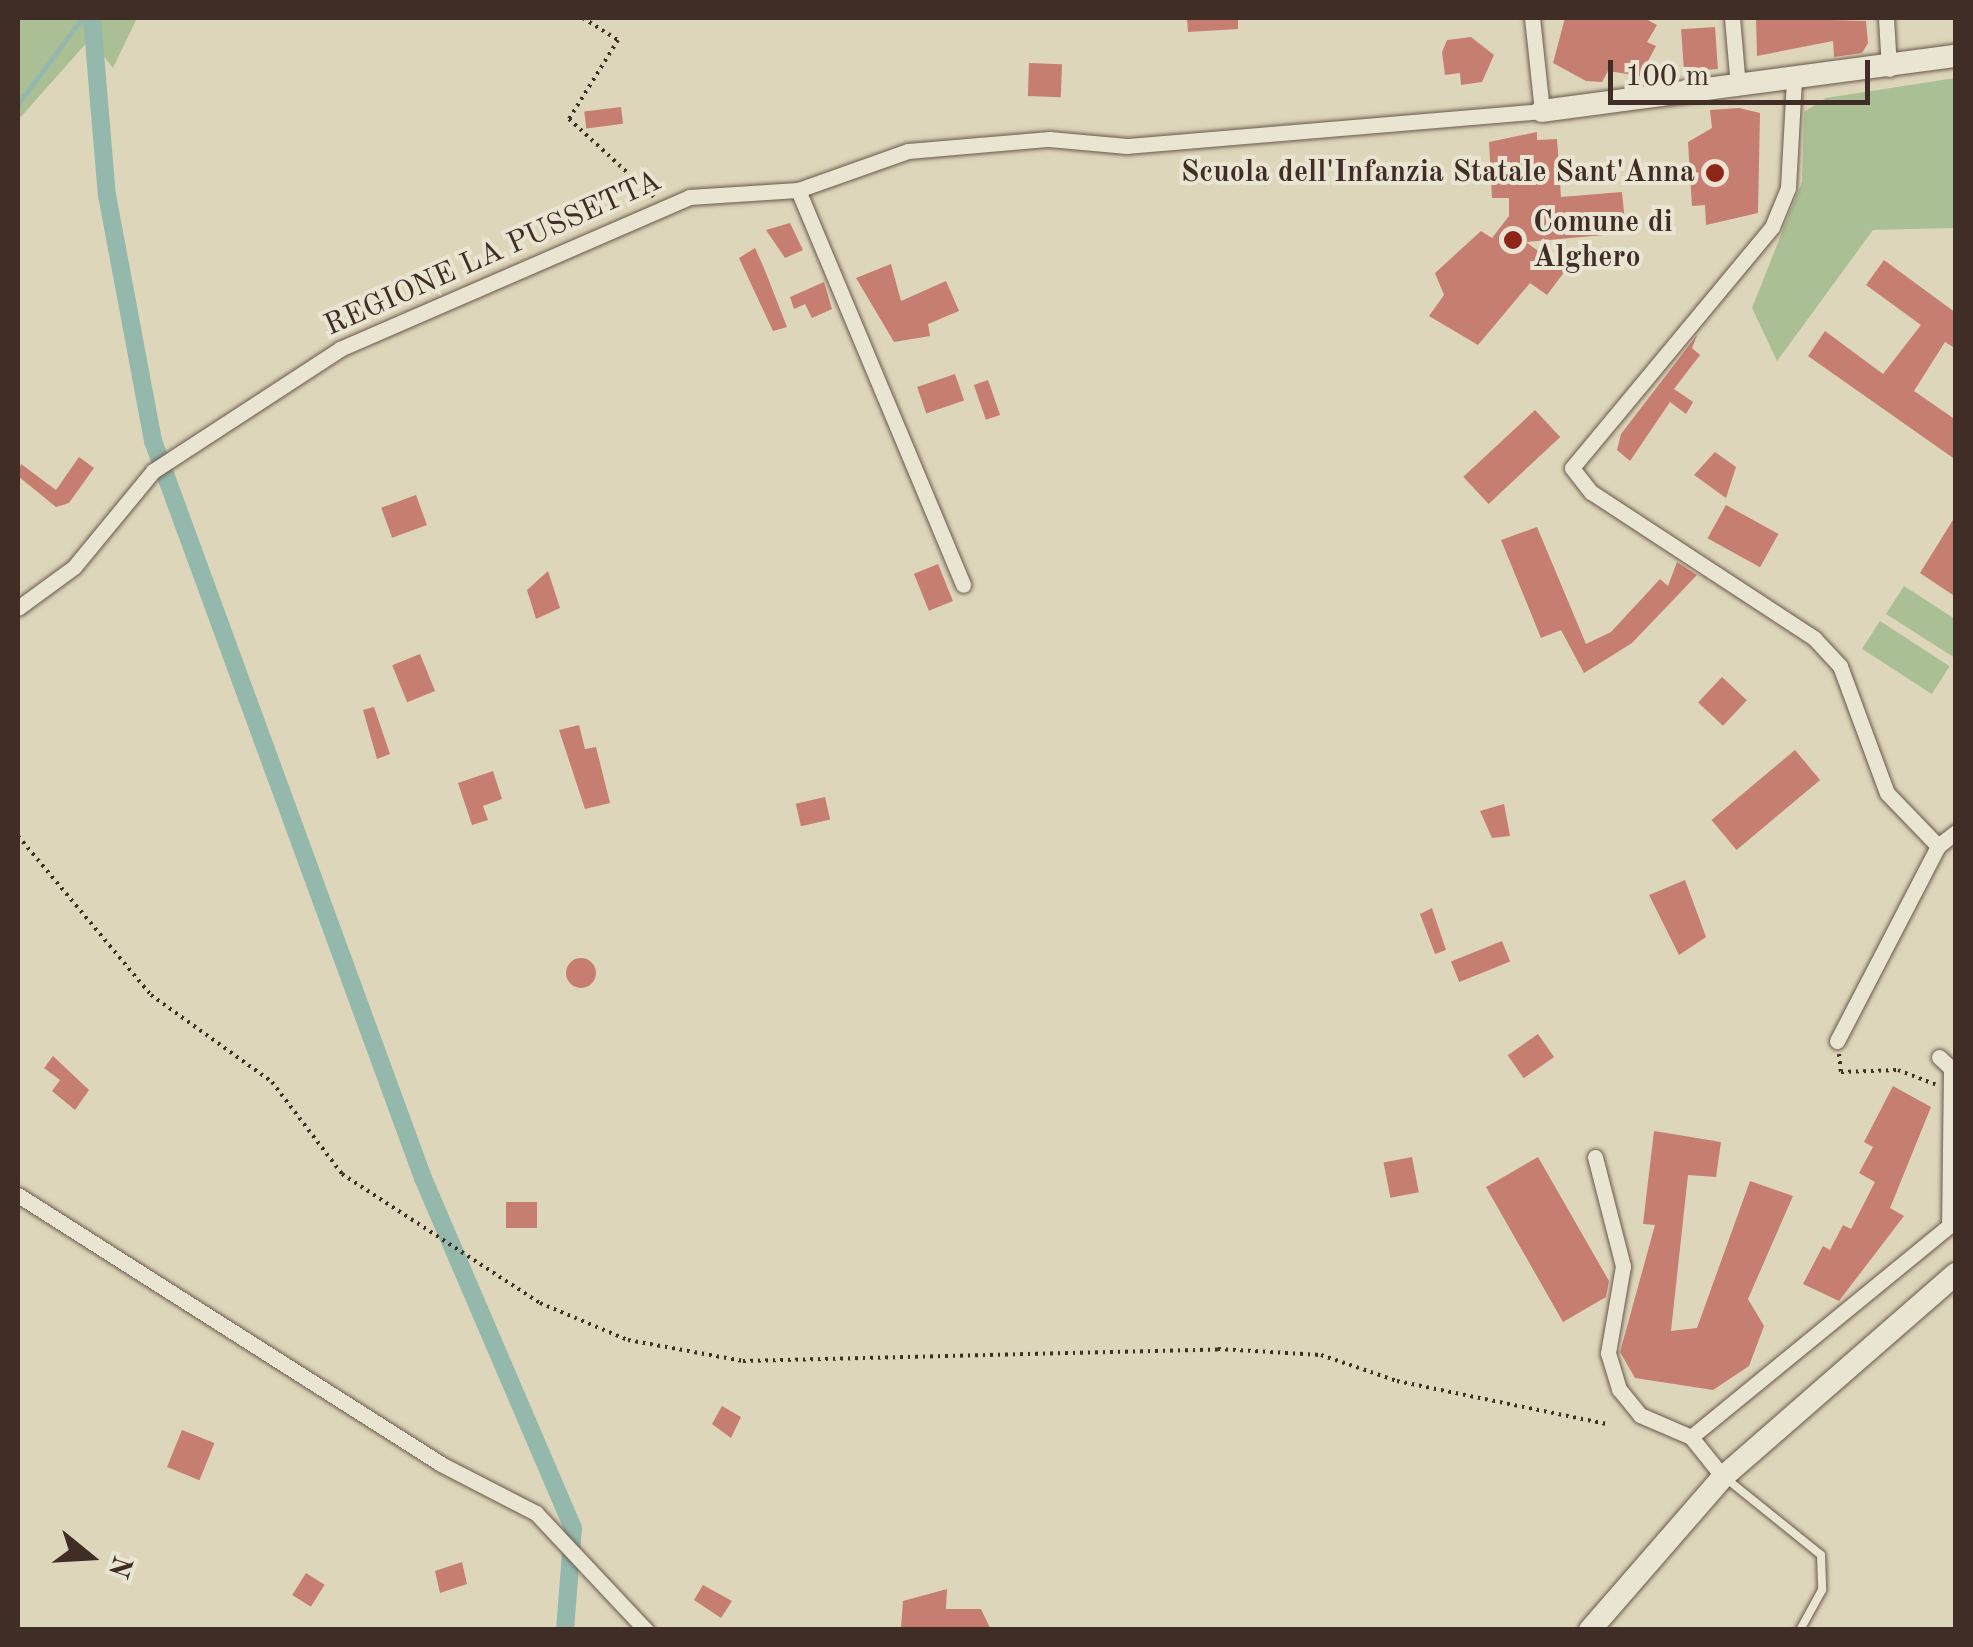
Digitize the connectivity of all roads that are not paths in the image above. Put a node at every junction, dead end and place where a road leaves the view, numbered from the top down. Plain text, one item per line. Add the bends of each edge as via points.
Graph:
1 (1532, 18) edge
2 (1732, 18) edge
3 (1886, 18) edge
4 (1956, 56) edge
5 (1889, 68) junction
6 (1794, 80) junction
7 (1738, 87) junction
8 (1542, 111) junction
9 (798, 190) junction
10 (963, 585) dead end
11 (18, 608) edge
12 (1956, 832) edge
13 (1938, 846) junction
14 (1837, 1041) road end
15 (1939, 1057) dead end
16 (1595, 1156) dead end
17 (18, 1195) edge
18 (1952, 1226) edge
19 (1956, 1274) edge
20 (1690, 1437) junction
21 (1723, 1477) junction
22 (646, 1630) edge
23 (1590, 1630) edge
24 (1800, 1630) edge

1 - 8 street
2 - 7 street
3 - 5 street
4 - 5 main road
5 - 6 main road
6 - 7 main road
6 - 13 street via 1788,188 1772,227 1572,468 1590,492 1814,638 1840,666 1887,794
7 - 8 main road
8 - 9 street, REGIONE LA PUSSETTA via 1372,120 1127,146 1049,139 908,151
9 - 10 street
9 - 11 street, REGIONE LA PUSSETTA via 689,197 340,349 153,470 74,567
12 - 13 street
13 - 14 street
15 - 18 street via 1951,1068
16 - 20 street via 1623,1266 1612,1371 1640,1415
17 - 22 street via 560,1534
18 - 20 street
19 - 21 main road
20 - 21 street
21 - 23 main road
21 - 24 lane via 1821,1555 1822,1590

